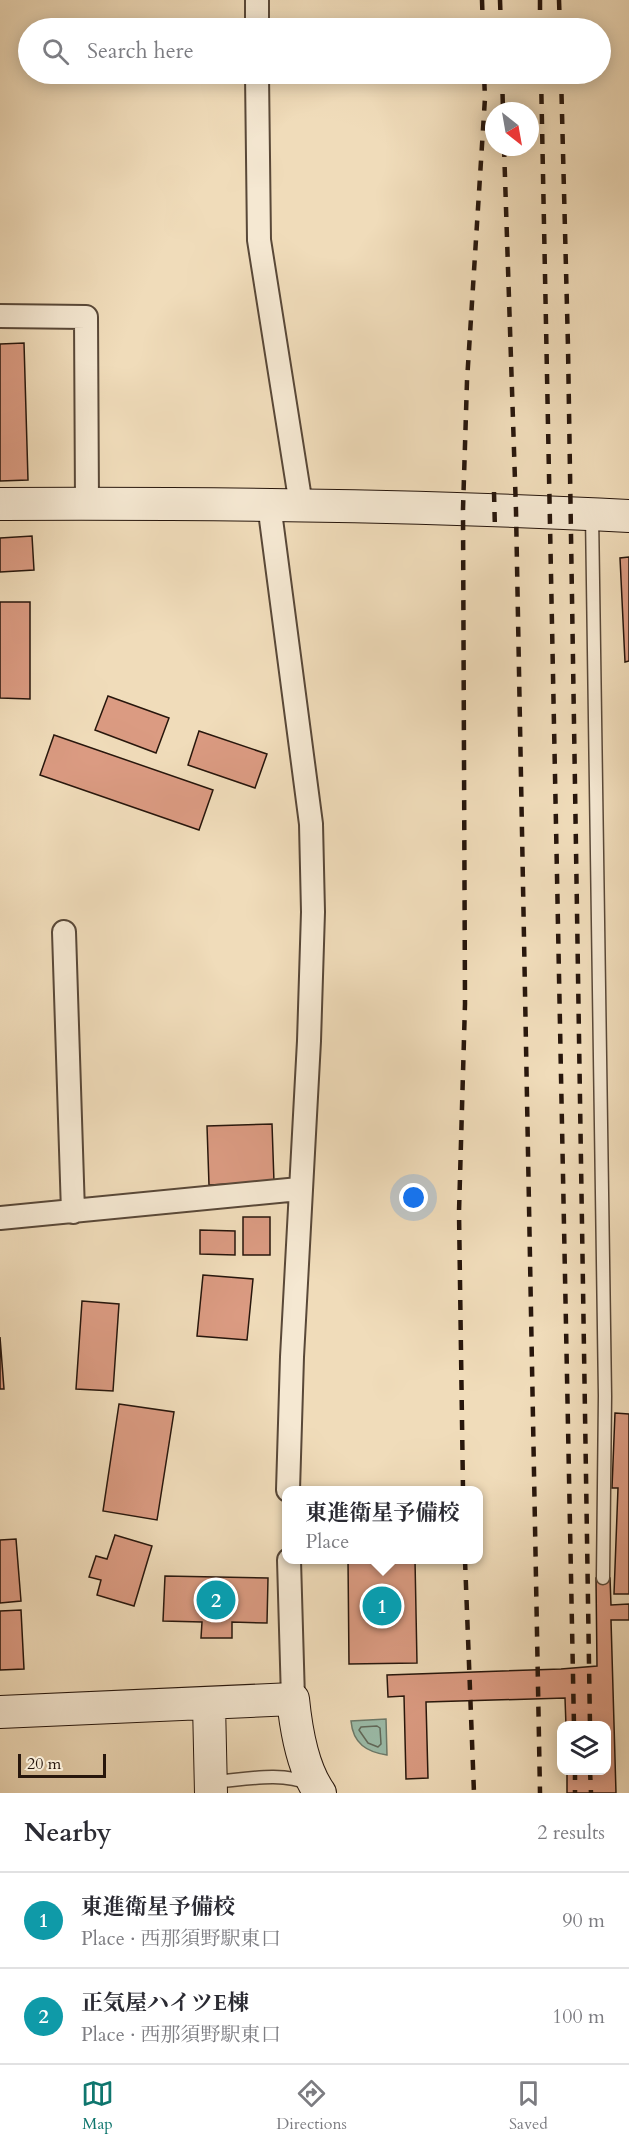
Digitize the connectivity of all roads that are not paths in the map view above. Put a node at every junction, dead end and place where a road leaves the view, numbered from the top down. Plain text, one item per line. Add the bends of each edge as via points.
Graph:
1 (257, 0) edge
2 (257, 18) edge
3 (257, 84) edge
4 (0, 316) edge
5 (0, 504) edge
6 (87, 504) junction
7 (269, 504) junction
8 (301, 505) junction
9 (592, 514) junction
10 (629, 516) edge
11 (64, 932) dead end
12 (299, 1189) junction
13 (73, 1212) junction
14 (0, 1218) edge
15 (288, 1486) edge
16 (289, 1564) edge
17 (603, 1578) dead end
18 (293, 1699) junction
19 (209, 1704) junction
20 (0, 1712) edge
21 (211, 1788) edge
22 (317, 1791) edge

1 - 2 street
3 - 8 street via 259,240
4 - 6 street via 86,316
5 - 6 street
6 - 7 street
7 - 8 street
7 - 12 street via 311,824 313,912
8 - 9 street
9 - 10 street
9 - 17 lane via 604,1336
11 - 13 street
12 - 13 street
12 - 15 street
13 - 14 street
16 - 18 street
18 - 19 street
18 - 22 street via 296,1730
19 - 20 street
19 - 21 street
21 - 22 lane via 285,1777 301,1780

